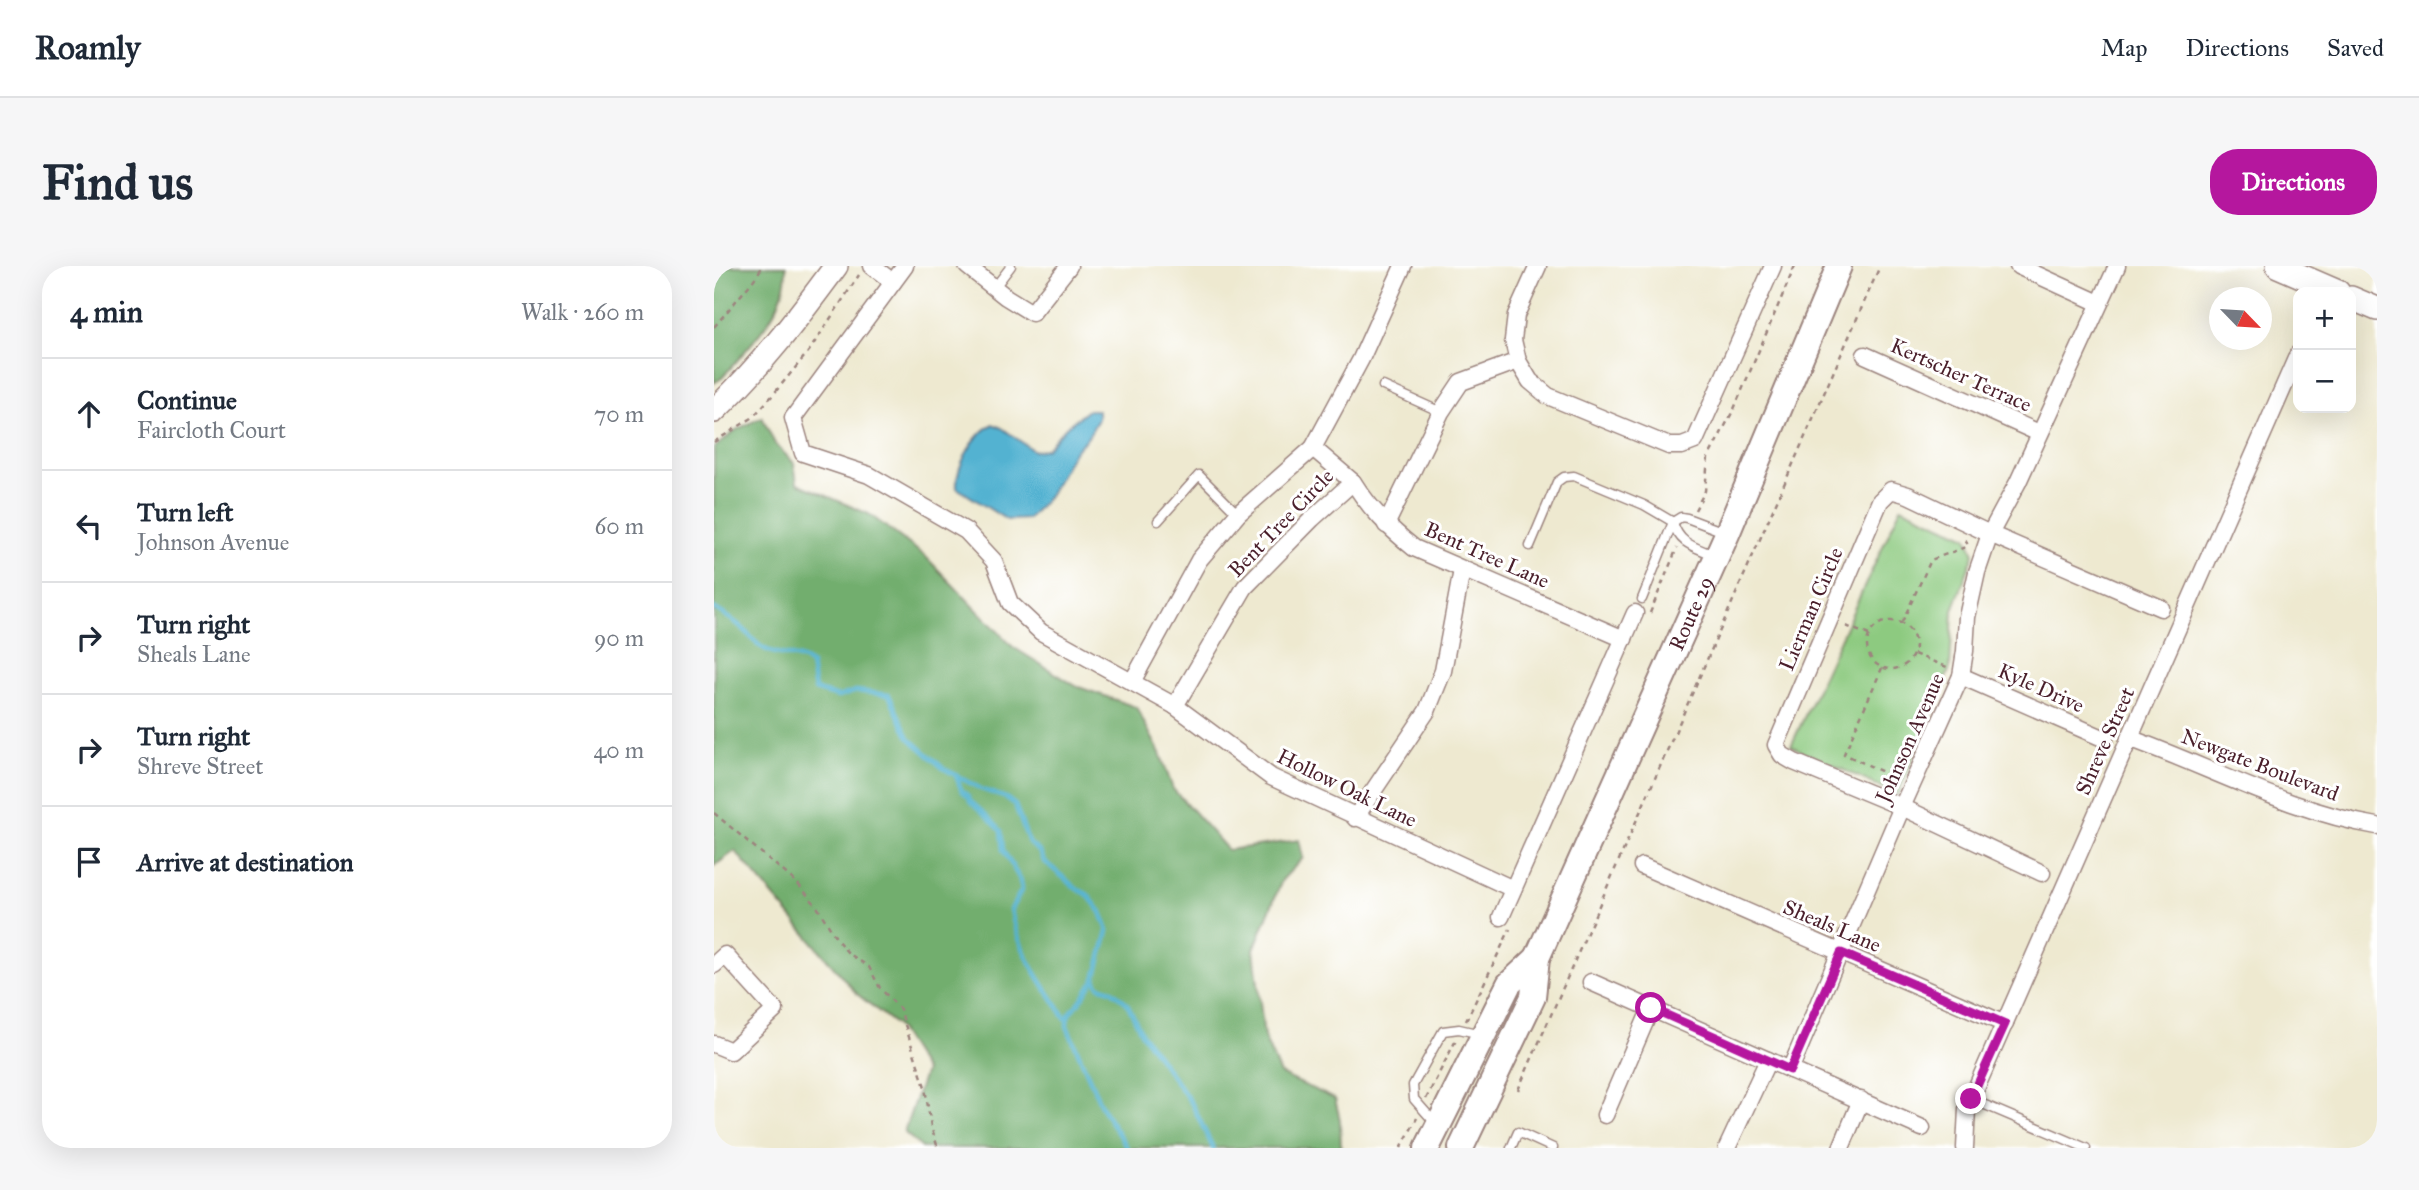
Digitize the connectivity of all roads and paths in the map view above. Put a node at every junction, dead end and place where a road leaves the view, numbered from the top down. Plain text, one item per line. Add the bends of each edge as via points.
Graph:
1 (763, 266) edge
2 (836, 266) edge
3 (865, 266) edge
4 (872, 266) edge
5 (905, 266) edge
6 (967, 266) edge
7 (1011, 266) edge
8 (1069, 266) edge
9 (1403, 266) edge
10 (1538, 266) edge
11 (1773, 266) edge
12 (1839, 266) edge
13 (1880, 266) edge
14 (2018, 266) edge
15 (2117, 266) edge
16 (2278, 266) edge
17 (893, 282) junction
18 (995, 287) junction
19 (2323, 287) edge
20 (2356, 300) edge
21 (2099, 303) junction
22 (2377, 309) edge
23 (714, 327) edge
24 (1865, 355) dead end
25 (1518, 361) junction
26 (2293, 365) edge
27 (1383, 386) dead end
28 (714, 411) edge
29 (1441, 412) junction
30 (2039, 433) junction
31 (714, 442) edge
32 (1313, 448) junction
33 (1353, 482) junction
34 (1238, 514) junction
35 (1158, 522) dead end
36 (1673, 522) junction
37 (1969, 524) junction
38 (1386, 525) junction
39 (1727, 534) junction
40 (1990, 534) junction
41 (1530, 546) dead end
42 (1716, 556) junction
43 (1462, 570) junction
44 (1638, 606) joint
45 (2161, 608) dead end
46 (1902, 623) junction
47 (1846, 626) dead end
48 (1869, 635) junction
49 (1624, 639) junction
50 (1914, 654) junction
51 (1882, 668) junction
52 (1956, 672) junction
53 (1132, 682) junction
54 (1175, 706) junction
55 (2129, 738) junction
56 (2105, 739) dead end
57 (1904, 803) junction
58 (714, 813) edge
59 (1355, 818) junction
60 (2377, 826) edge
61 (1642, 866) dead end
62 (2042, 873) dead end
63 (1513, 889) junction
64 (1501, 917) dead end
65 (1841, 953) junction
66 (1537, 958) junction
67 (714, 965) edge
68 (1591, 982) dead end
69 (1651, 1008) junction
70 (2005, 1024) junction
71 (1484, 1034) junction
72 (714, 1044) edge
73 (1768, 1060) junction
74 (1790, 1070) junction
75 (1518, 1090) dead end
76 (1971, 1099) junction
77 (1861, 1100) junction
78 (1605, 1115) dead end
79 (1922, 1128) dead end
80 (1433, 1137) edge
81 (938, 1148) edge
82 (1461, 1148) edge
83 (1511, 1148) edge
84 (1553, 1148) edge
85 (1727, 1148) edge
86 (1842, 1148) edge
87 (1965, 1148) edge
88 (2086, 1148) edge

1 - 23 path
2 - 28 street via 763,362
3 - 31 path via 809,351 772,396 752,418
4 - 17 street
5 - 17 street
6 - 18 street
7 - 18 lane
8 - 18 street via 1032,313
9 - 32 street, Bent Tree Circle via 1361,359
10 - 25 street via 1516,315 1513,340
11 - 25 street via 1695,441 1682,446 1650,439 1548,396 1530,381
12 - 39 main road, Route 29
13 - 75 path
14 - 21 street
15 - 21 street, Johnson Avenue
16 - 19 street
17 - 53 street via 793,418 803,453 869,475 966,531 994,561 1010,603 1041,632
20 - 22 street
21 - 30 street, Johnson Avenue
24 - 30 street, Kertscher Terrace
25 - 29 street via 1461,382
26 - 55 street, Shreve Street
27 - 29 lane
29 - 38 street
30 - 40 street, Johnson Avenue
32 - 33 street, Bent Tree Circle
32 - 34 street, Bent Tree Circle
33 - 38 street, Bent Tree Lane
33 - 54 street, Bent Tree Circle via 1245,587
34 - 35 lane via 1199,475
34 - 53 street, Bent Tree Circle via 1199,559
36 - 39 lane via 1687,518
36 - 41 lane via 1594,482 1564,477 1552,491
36 - 42 lane via 1681,539
36 - 44 lane
37 - 40 street, Lierman Circle
37 - 46 path via 1964,534 1968,546 1931,559
37 - 57 street, Lierman Circle via 1891,490 1880,501 1776,745 1794,762
38 - 43 street, Bent Tree Lane via 1414,548
39 - 42 main road, Route 29
40 - 45 street, Lierman Circle
40 - 52 street, Johnson Avenue via 1967,617 1965,651
42 - 66 main road, Route 29
43 - 49 street, Bent Tree Lane
43 - 59 street via 1443,671 1427,711
44 - 49 street
46 - 48 path via 1889,620
46 - 50 path via 1912,631
47 - 48 path
48 - 51 path via 1871,660
49 - 63 street
50 - 51 path via 1906,666
50 - 52 path
51 - 57 path via 1844,754 1883,772
52 - 56 street, Kyle Drive
52 - 57 street, Johnson Avenue
53 - 54 street
54 - 59 street, Hollow Oak Lane via 1270,777
55 - 60 street, Newgate Boulevard via 2316,812
55 - 70 street, Shreve Street
57 - 62 street, Lierman Circle
57 - 65 street, Johnson Avenue
58 - 81 path via 797,883 838,941 869,967 880,988 900,1009 925,1087
59 - 63 street, Hollow Oak Lane
61 - 65 street, Sheals Lane
63 - 64 street
65 - 70 street, Sheals Lane
65 - 74 street, Johnson Avenue
66 - 71 main road, Route 29 via 1509,984
66 - 82 main road, Route 29 via 1533,998
67 - 72 street via 725,955 775,1010 731,1051
68 - 69 street
69 - 73 street
69 - 78 street
70 - 76 street, Shreve Street
71 - 80 main road, Route 29
71 - 80 lane via 1443,1031 1413,1086
73 - 74 street
73 - 85 street
74 - 77 street
76 - 87 street, Shreve Street via 1966,1109
76 - 88 lane
77 - 79 street
77 - 86 street
83 - 84 lane via 1518,1132

